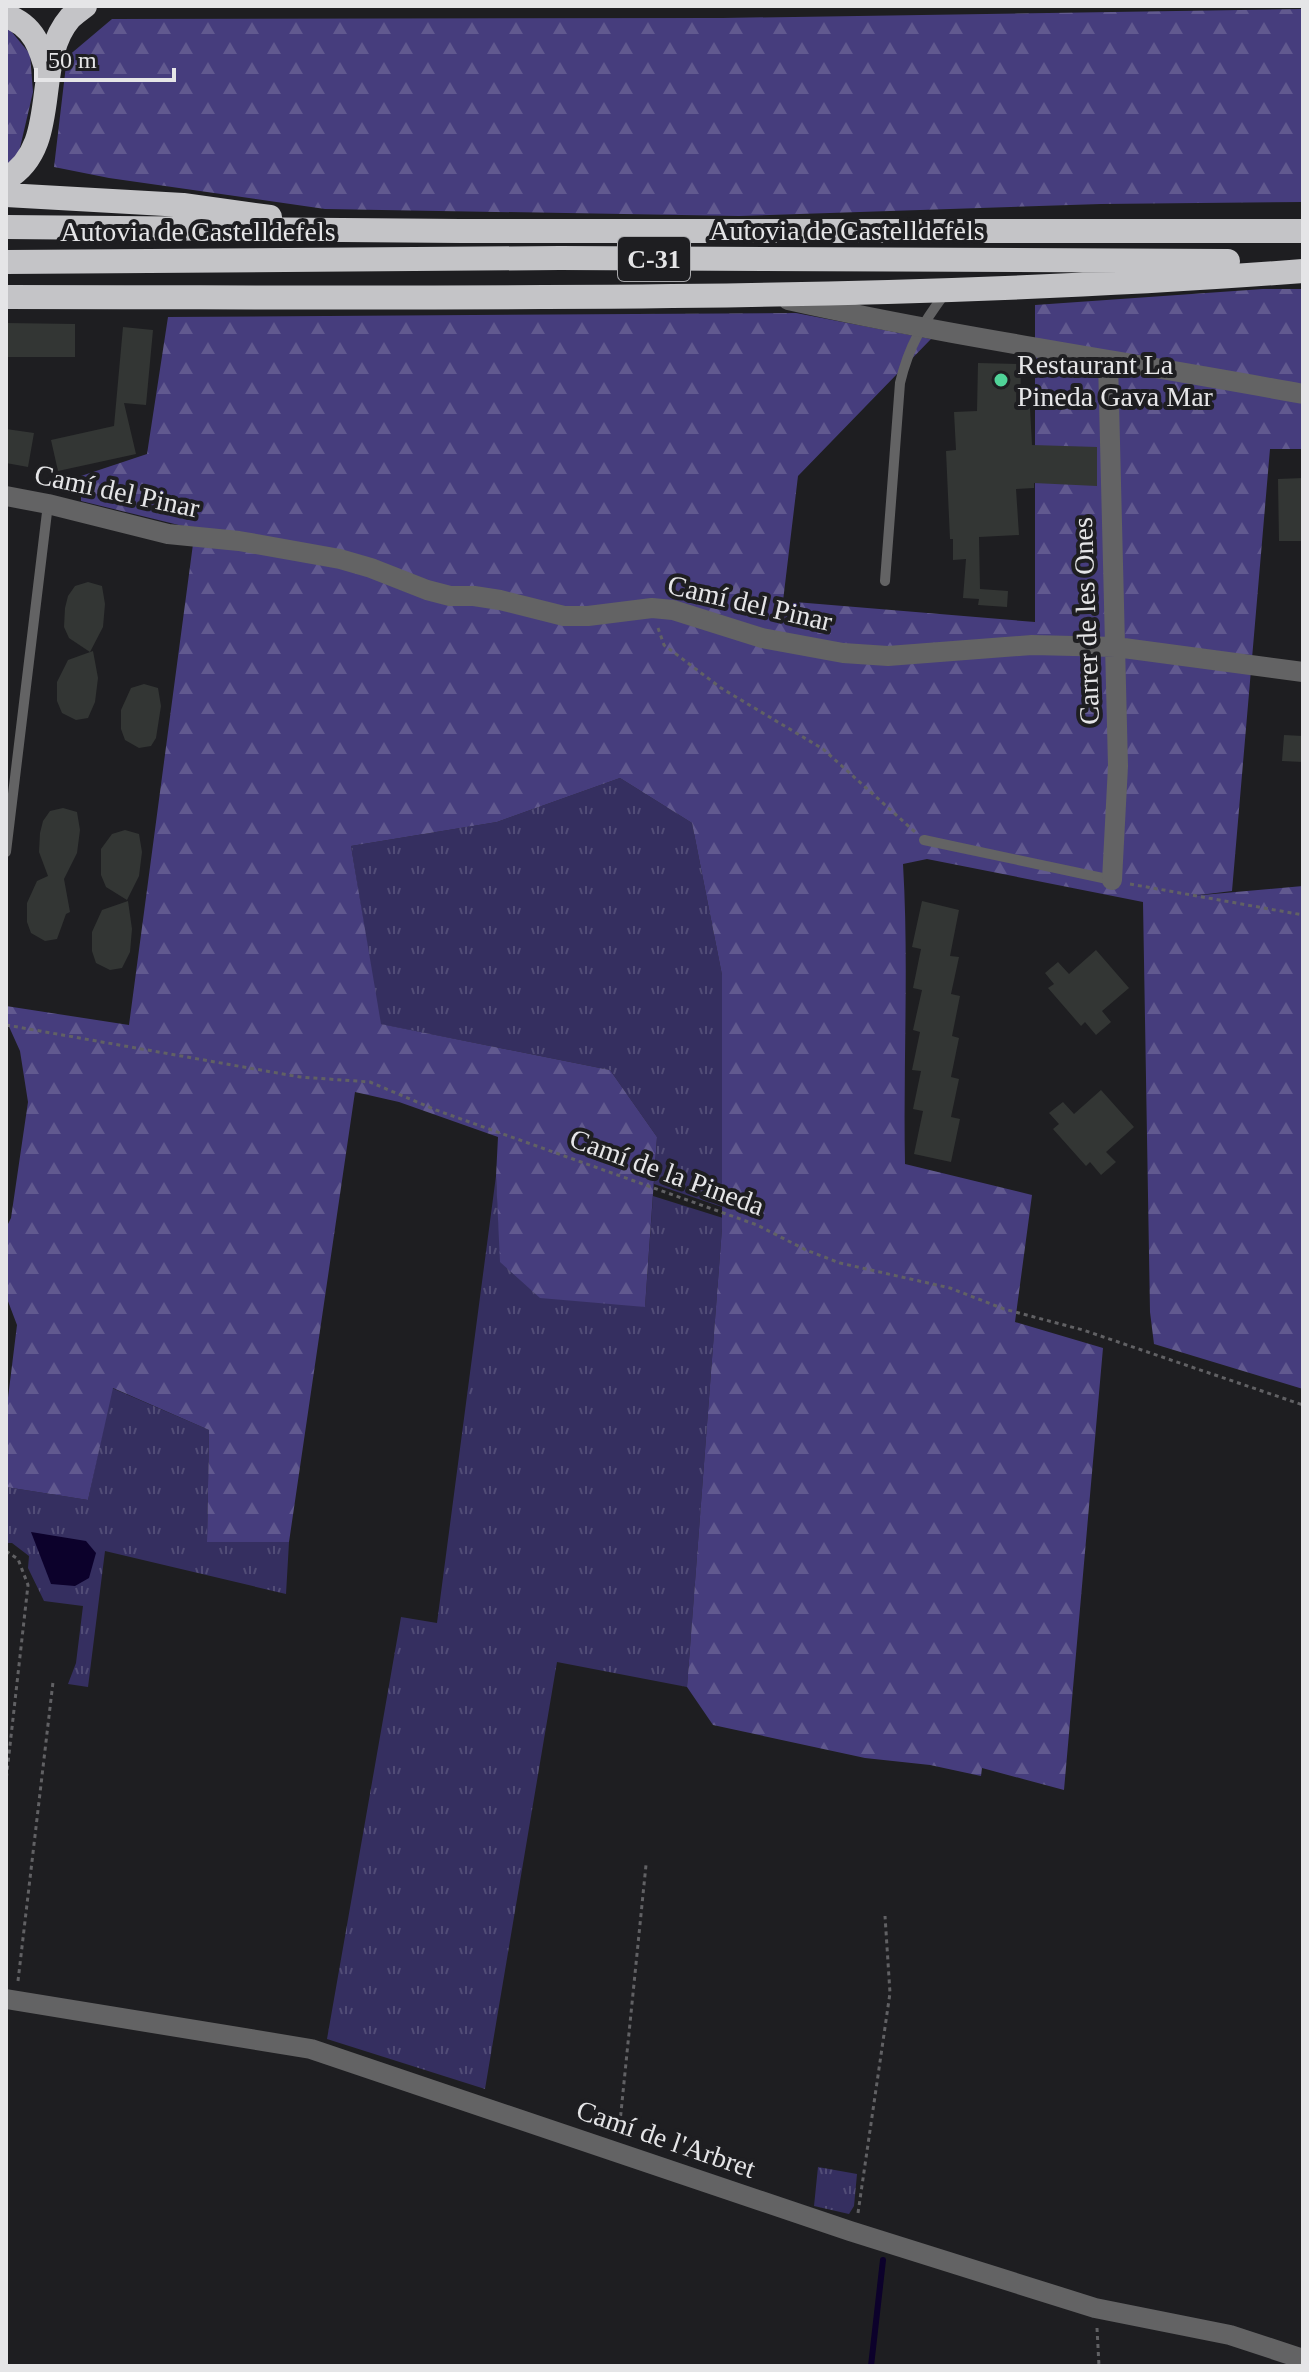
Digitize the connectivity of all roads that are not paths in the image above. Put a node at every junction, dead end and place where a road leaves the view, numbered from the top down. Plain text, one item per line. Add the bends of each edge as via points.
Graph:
1 (85, 6) edge
2 (6, 16) edge
3 (49, 77) junction
4 (6, 179) edge
5 (6, 195) edge
6 (6, 227) edge
7 (372, 230) junction
8 (1303, 231) edge
9 (6, 262) edge
10 (1303, 262) edge
11 (1303, 271) edge
12 (948, 289) junction
13 (761, 294) junction
14 (6, 297) edge
15 (919, 328) junction
16 (1108, 361) junction
17 (1303, 394) edge
18 (6, 496) edge
19 (48, 504) junction
20 (885, 581) dead end
21 (1116, 647) junction
22 (1303, 672) edge
23 (924, 840) road end
24 (6, 852) edge
25 (1112, 880) joint
26 (11, 2000) edge
27 (1303, 2359) edge

1 - 3 highway via 56,43
2 - 3 highway via 31,30
3 - 4 highway via 38,138 27,162
5 - 7 highway via 183,205
6 - 7 highway, Autovia de Castelldefels / C-31
7 - 8 highway, Autovia de Castelldefels / C-31
9 - 10 highway, Autovia de Castelldefels / C-31
11 - 12 highway
12 - 13 highway
12 - 15 lane
13 - 14 highway
13 - 15 street
15 - 16 street
15 - 20 lane via 900,383
16 - 17 street
16 - 21 street, Carrer de les Ones
18 - 19 street, Camí del Pinar
19 - 21 street, Camí del Pinar via 168,534 340,559 450,596 500,600 564,616 673,610 735,631 843,653 888,656 1032,645
19 - 24 lane
21 - 22 street, Camí del Pinar
21 - 25 street, Carrer de les Ones via 1118,766
23 - 25 lane
26 - 27 street, Camí de l'Arbret via 311,2049 1095,2308 1230,2335

